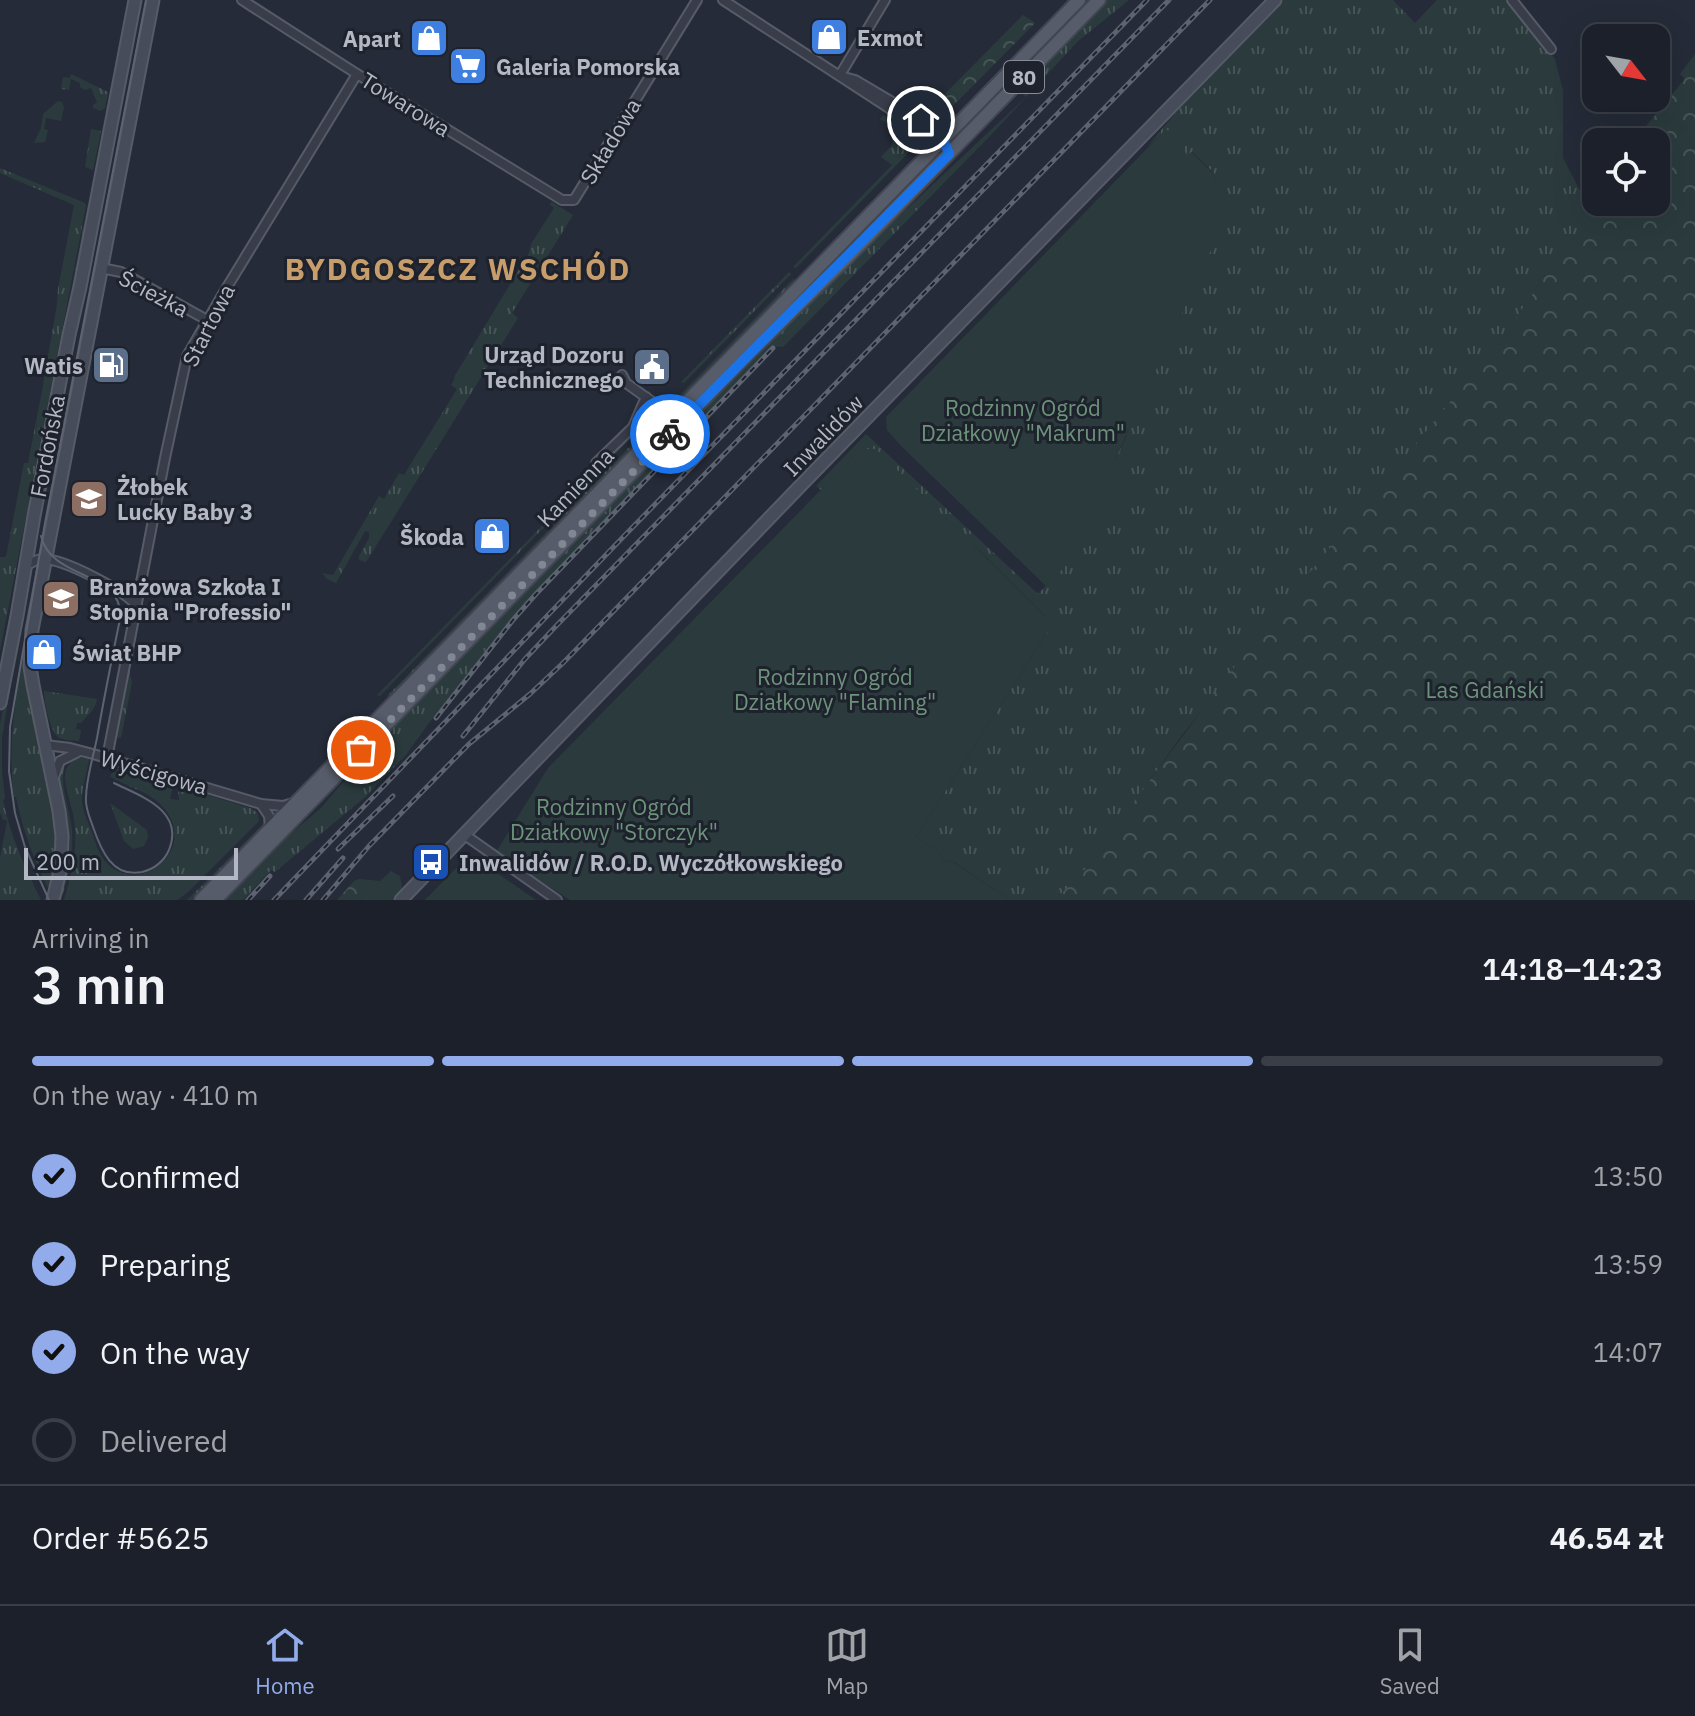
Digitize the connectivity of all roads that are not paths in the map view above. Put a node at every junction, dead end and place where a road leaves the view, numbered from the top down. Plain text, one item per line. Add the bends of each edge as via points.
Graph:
1 (135, 0) edge
2 (153, 0) edge
3 (242, 0) edge
4 (697, 0) edge
5 (723, 0) edge
6 (885, 0) edge
7 (1079, 0) edge
8 (1099, 0) edge
9 (1275, 0) edge
10 (1512, 0) edge
11 (1551, 49) dead end
12 (357, 74) junction
13 (840, 75) junction
14 (940, 143) junction
15 (949, 154) junction
16 (574, 200) joint
17 (101, 268) junction
18 (207, 320) junction
19 (622, 375) dead end
20 (646, 397) junction
21 (670, 415) junction
22 (596, 463) dead end
23 (46, 559) junction
24 (25, 566) junction
25 (137, 606) junction
26 (0, 703) edge
27 (45, 745) junction
28 (79, 751) junction
29 (107, 758) junction
30 (53, 783) junction
31 (298, 802) junction
32 (261, 804) junction
33 (270, 830) junction
34 (465, 835) junction
35 (53, 900) edge
36 (201, 900) edge
37 (215, 900) edge
38 (401, 900) edge
39 (557, 900) edge

1 - 24 main road, Fordońska
2 - 17 main road, Fordońska
3 - 12 street, Towarowa
4 - 16 street, Składowa
5 - 13 street
6 - 13 street
7 - 14 main road, Kamienna / 80
8 - 15 main road, Kamienna / 80
9 - 34 main road, Inwalidów
10 - 11 street
12 - 16 street, Towarowa via 562,200
12 - 18 street, Startowa
13 - 14 street
14 - 15 street
14 - 21 main road, Kamienna / 80
15 - 37 main road, Kamienna / 80
17 - 18 street, Ścieżka via 121,272
17 - 23 main road, Fordońska
18 - 25 street, Startowa via 187,356
19 - 20 street
20 - 21 street
20 - 22 street via 633,427
21 - 31 main road, Kamienna / 80
23 - 24 street
23 - 25 street via 105,584
23 - 27 main road, Fordońska via 30,651
24 - 26 main road, Fordońska
25 - 29 street, Startowa
27 - 28 street, Wyścigowa
27 - 30 main road, Fordońska
28 - 29 street, Wyścigowa
28 - 30 street via 60,761
29 - 32 street, Wyścigowa
30 - 35 main road, Fordońska via 62,836
31 - 32 street, Wyścigowa
31 - 33 main road, Kamienna / 80
32 - 33 street
33 - 36 main road, Kamienna / 80
34 - 38 main road, Inwalidów
34 - 39 street

